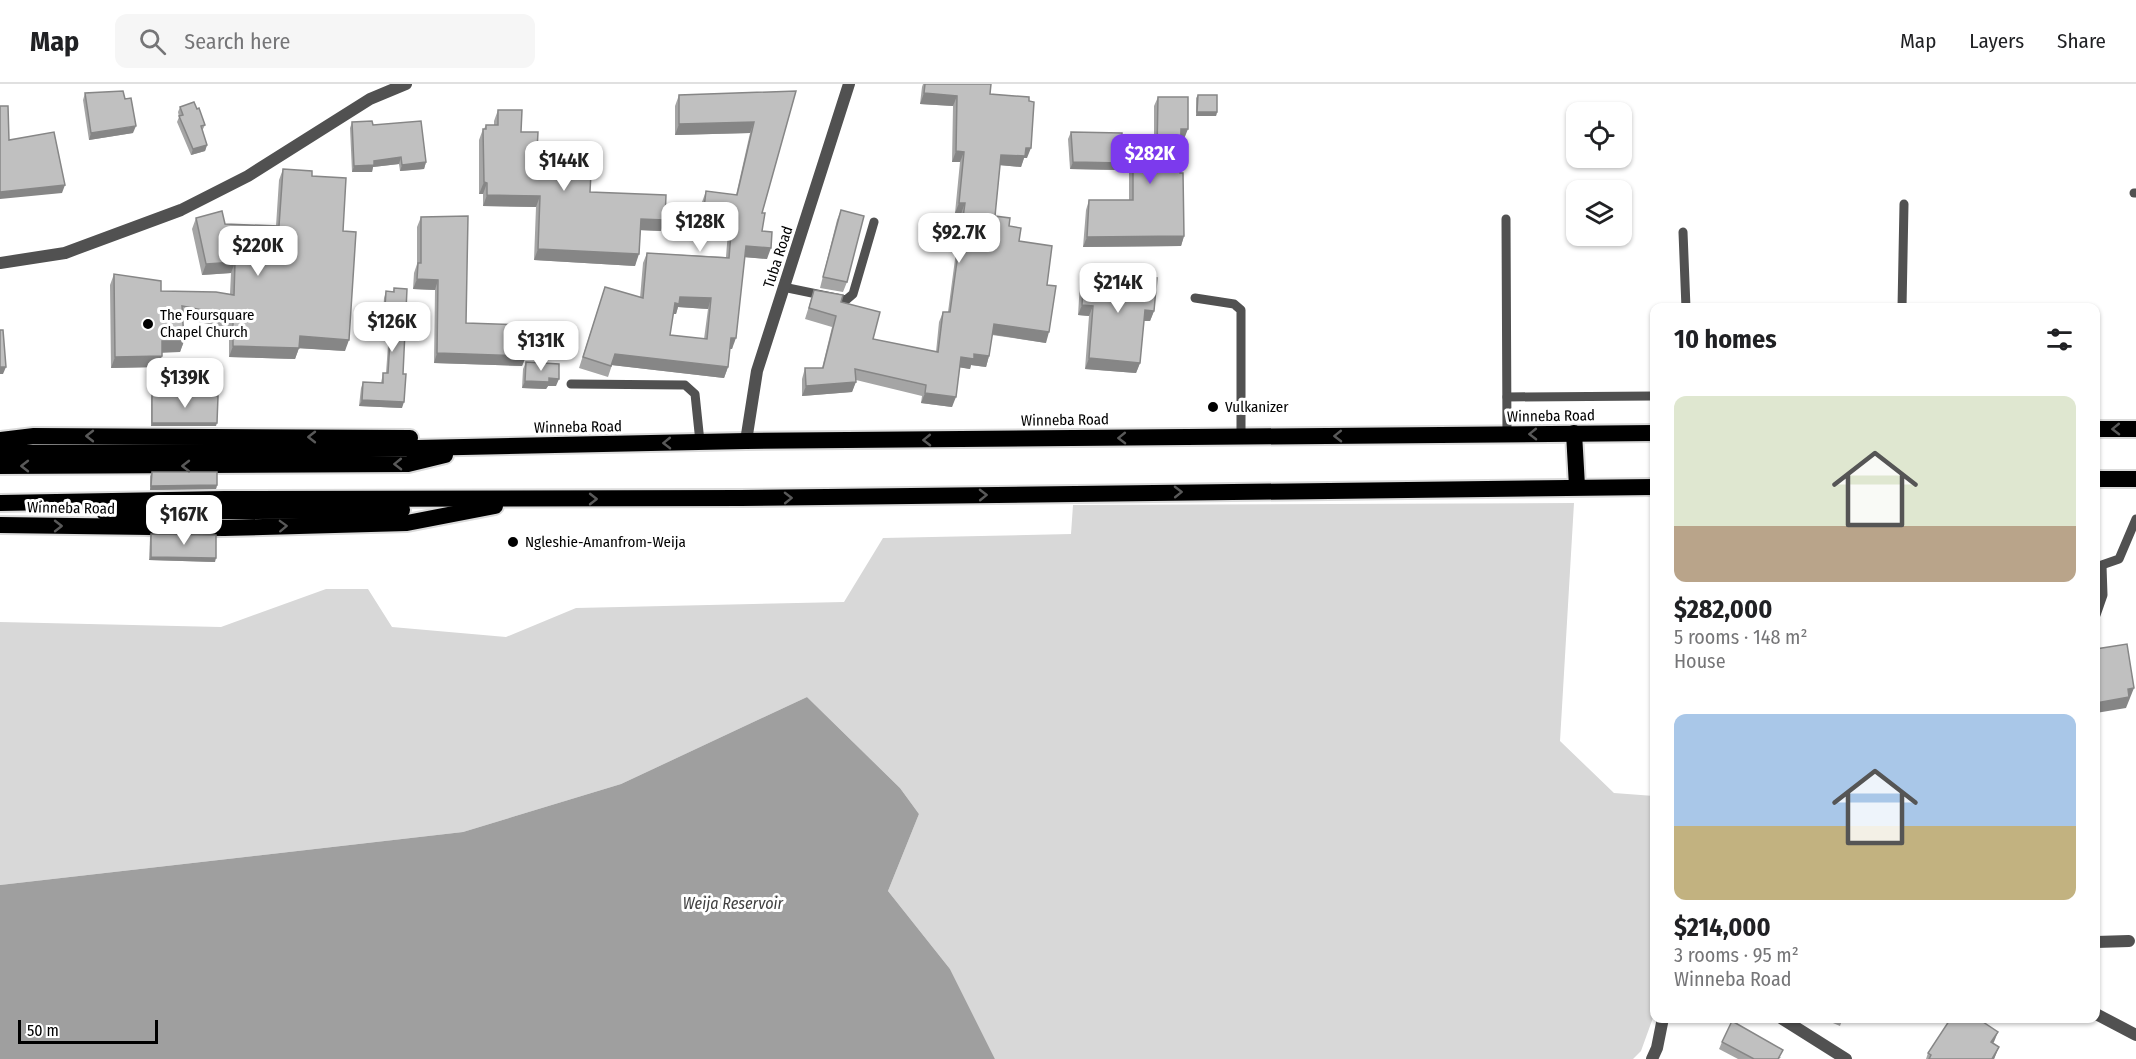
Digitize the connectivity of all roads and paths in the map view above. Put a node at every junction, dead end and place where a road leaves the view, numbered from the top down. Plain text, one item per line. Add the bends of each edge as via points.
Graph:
1 (406, 84) edge
2 (849, 84) edge
3 (1904, 204) dead end
4 (1506, 219) dead end
5 (874, 222) dead end
6 (1683, 232) dead end
7 (0, 263) edge
8 (783, 287) junction
9 (1195, 298) dead end
10 (1686, 303) edge
11 (1902, 303) edge
12 (571, 384) dead end
13 (1650, 396) edge
14 (1507, 397) junction
15 (2100, 429) edge
16 (2136, 429) edge
17 (1650, 433) edge
18 (1507, 434) junction
19 (1575, 434) junction
20 (1241, 437) junction
21 (0, 440) edge
22 (746, 441) junction
23 (700, 442) junction
24 (475, 447) junction
25 (0, 453) edge
26 (0, 466) edge
27 (2100, 479) edge
28 (2136, 479) edge
29 (1577, 486) junction
30 (1650, 487) edge
31 (534, 499) junction
32 (0, 503) edge
33 (0, 513) edge
34 (0, 525) edge
35 (2135, 526) edge
36 (2100, 566) edge
37 (2100, 573) edge
38 (2100, 604) edge
39 (2129, 941) dead end
40 (2100, 942) edge
41 (2100, 1016) edge
42 (1662, 1023) edge
43 (1789, 1023) edge
44 (2136, 1035) edge
45 (1652, 1059) edge
46 (1846, 1059) edge

1 - 7 street via 370,99 248,176 181,210 65,253
2 - 8 street, Tuba Road
3 - 11 lane
4 - 14 lane
5 - 8 lane via 853,294 846,300
6 - 10 lane
8 - 22 street, Tuba Road via 757,371
9 - 20 lane via 1234,304 1241,310
12 - 23 lane via 685,385 695,394
13 - 14 lane
14 - 18 lane
16 -> 15 highway
17 - 19 highway, Winneba Road
19 -> 18 highway, Winneba Road
18 -> 20 highway, Winneba Road
19 - 29 highway
20 -> 22 highway, Winneba Road
24 -> 21 highway, Winneba Road via 408,437 33,436
22 - 23 highway, Winneba Road
23 -> 24 highway, Winneba Road
24 - 25 highway, Winneba Road
24 -> 26 highway, Winneba Road via 408,464
27 - 28 highway
29 - 30 highway, Winneba Road
31 -> 29 highway, Winneba Road
31 - 32 highway, Winneba Road
31 - 33 highway, Winneba Road via 407,510
34 -> 31 highway, Winneba Road via 224,528 407,523
35 - 36 lane via 2119,559
37 - 38 lane
39 - 40 street
41 - 44 street
42 - 45 street
43 - 46 street

